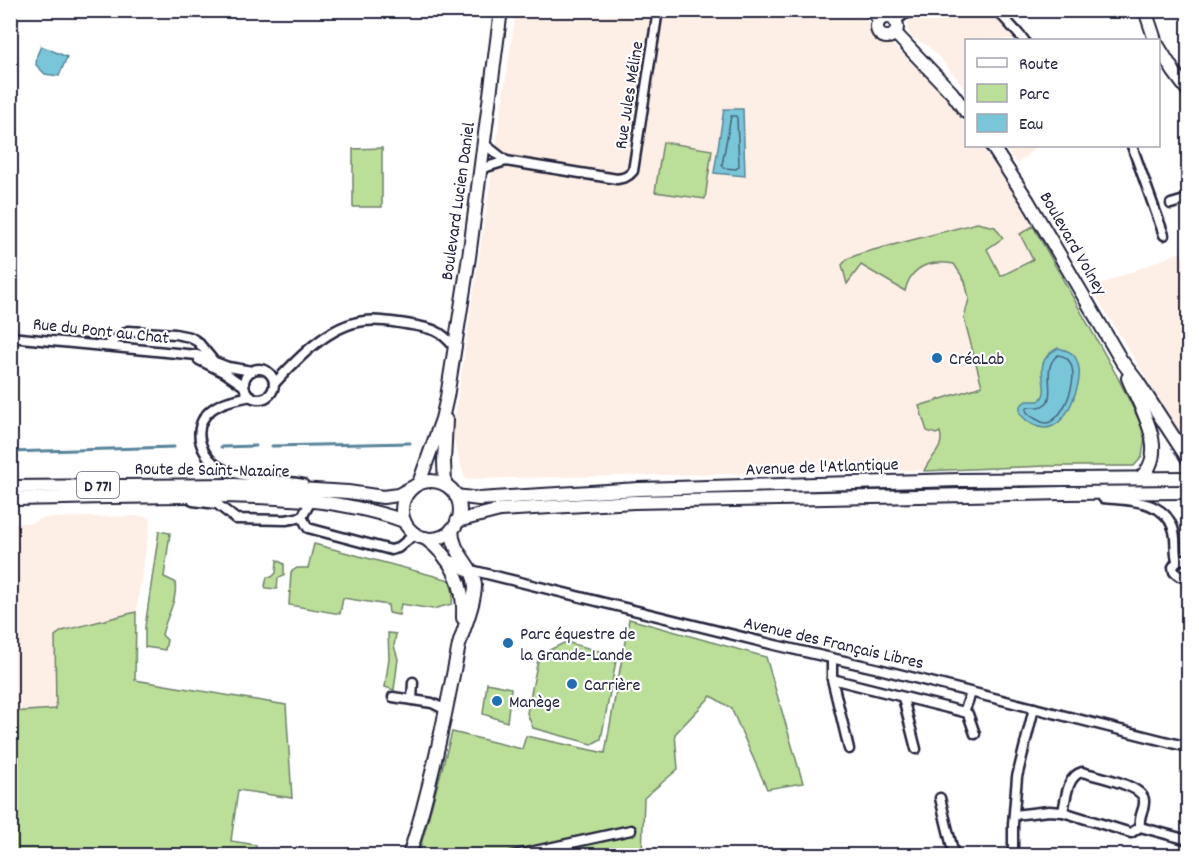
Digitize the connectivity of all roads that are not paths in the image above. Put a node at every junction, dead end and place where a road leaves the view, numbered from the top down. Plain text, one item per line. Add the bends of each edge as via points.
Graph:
1 (501, 10) edge
2 (658, 10) edge
3 (869, 10) edge
4 (918, 10) edge
5 (997, 10) edge
6 (1145, 10) edge
7 (881, 20) junction
8 (895, 21) junction
9 (896, 34) junction
10 (1023, 39) edge
11 (1155, 39) edge
12 (1160, 49) edge
13 (1188, 91) edge
14 (965, 111) edge
15 (483, 143) junction
16 (993, 147) edge
17 (1132, 147) edge
18 (506, 161) junction
19 (480, 169) junction
20 (1188, 198) edge
21 (1171, 204) dead end
22 (1164, 235) dead end
23 (10, 337) edge
24 (106, 346) junction
25 (454, 347) junction
26 (188, 355) junction
27 (212, 360) junction
28 (1121, 360) junction
29 (252, 371) junction
30 (274, 384) junction
31 (244, 386) junction
32 (251, 396) junction
33 (447, 397) junction
34 (1188, 459) edge
35 (1140, 478) junction
36 (1188, 478) edge
37 (445, 484) junction
38 (415, 486) junction
39 (10, 487) edge
40 (348, 492) junction
41 (1188, 492) edge
42 (1064, 493) junction
43 (148, 496) junction
44 (456, 496) junction
45 (10, 499) edge
46 (311, 501) junction
47 (302, 517) junction
48 (404, 521) junction
49 (455, 525) junction
50 (420, 536) junction
51 (447, 559) junction
52 (1177, 560) junction
53 (1188, 562) edge
54 (472, 571) junction
55 (1188, 573) edge
56 (462, 634) junction
57 (832, 659) junction
58 (832, 680) junction
59 (413, 682) dead end
60 (971, 693) junction
61 (393, 697) dead end
62 (903, 698) junction
63 (412, 700) junction
64 (1034, 708) junction
65 (446, 710) junction
66 (964, 712) junction
67 (975, 734) dead end
68 (1188, 747) edge
69 (849, 749) dead end
70 (916, 749) dead end
71 (940, 798) dead end
72 (1063, 812) junction
73 (1014, 815) junction
74 (1140, 827) junction
75 (631, 830) dead end
76 (1188, 840) edge
77 (409, 855) edge
78 (512, 855) edge
79 (950, 855) edge
80 (1013, 855) edge

1 - 15 main road, Boulevard Lucien Daniel
2 - 18 street, Rue Jules Méline via 630,174 617,179
3 - 7 main road
4 - 8 street
5 - 10 street
6 - 11 main road
7 - 8 main road via 886,17
7 - 9 main road via 877,25 880,34 890,38
8 - 9 main road
9 - 14 main road
12 - 13 main road
15 - 18 street
15 - 19 main road, Boulevard Lucien Daniel
16 - 28 main road, Boulevard Volney
17 - 22 street
18 - 19 street, Rue Jules Méline
19 - 25 main road, Boulevard Lucien Daniel
20 - 21 street
23 - 24 street, Rue du Pont au Chat
24 - 26 street, Rue du Pont au Chat
24 - 27 street via 128,331 175,334 198,342
25 - 30 street via 438,330 378,320 351,323 324,338
25 - 33 main road, Boulevard Lucien Daniel
26 - 27 street
26 - 31 street via 225,372
27 - 29 street
28 - 34 main road, Boulevard Volney
28 - 35 main road, Boulevard Volney via 1151,432 1152,459 1147,473
29 - 30 street via 269,373
29 - 31 street
30 - 32 street via 264,398
31 - 32 street
32 - 40 street via 224,403 205,416 199,435 210,460 239,474
33 - 37 main road, Boulevard Lucien Daniel
33 - 38 main road, Boulevard Lucien Daniel
35 - 36 main road, Avenue de l'Atlantique
35 - 44 main road, Avenue de l'Atlantique via 639,489 479,499
37 - 38 main road via 436,481
37 - 44 main road
38 - 40 main road, Route de Saint-Nazaire via 383,497
38 - 48 main road via 403,504
39 - 40 main road, Route de Saint-Nazaire / D 771 via 200,484
41 - 42 main road, Avenue de l'Atlantique
42 - 49 main road, Avenue de l'Atlantique via 633,502 500,510
42 - 52 street via 1147,503 1170,520
43 - 45 main road, Route de Saint-Nazaire
43 - 46 main road, Route de Saint-Nazaire
43 - 47 street via 217,504 236,519
44 - 49 main road via 460,513
46 - 47 street
46 - 48 main road, Route de Saint-Nazaire
47 - 50 street via 308,528 391,550
48 - 50 main road
49 - 50 main road via 441,537
49 - 54 main road via 455,548
50 - 51 main road
51 - 54 street, Avenue des Français Libres via 467,572
51 - 56 main road via 463,594
52 - 53 street
52 - 55 street via 1173,567 1176,574
54 - 56 main road via 473,601
54 - 57 street, Avenue des Français Libres
56 - 65 main road
57 - 58 street
57 - 60 street, Avenue des Français Libres
58 - 62 street
58 - 69 street
59 - 63 street
60 - 64 street, Avenue des Français Libres
60 - 66 street
61 - 63 street
62 - 66 street
62 - 70 street
63 - 65 street
64 - 68 street, Avenue des Français Libres
64 - 73 street via 1017,777
65 - 77 main road
66 - 67 street
71 - 79 street via 953,851
72 - 73 street
72 - 74 street via 1131,833
72 - 74 street via 1071,778 1082,772 1138,789 1144,797 1138,818
73 - 80 street
74 - 76 street
75 - 78 street

